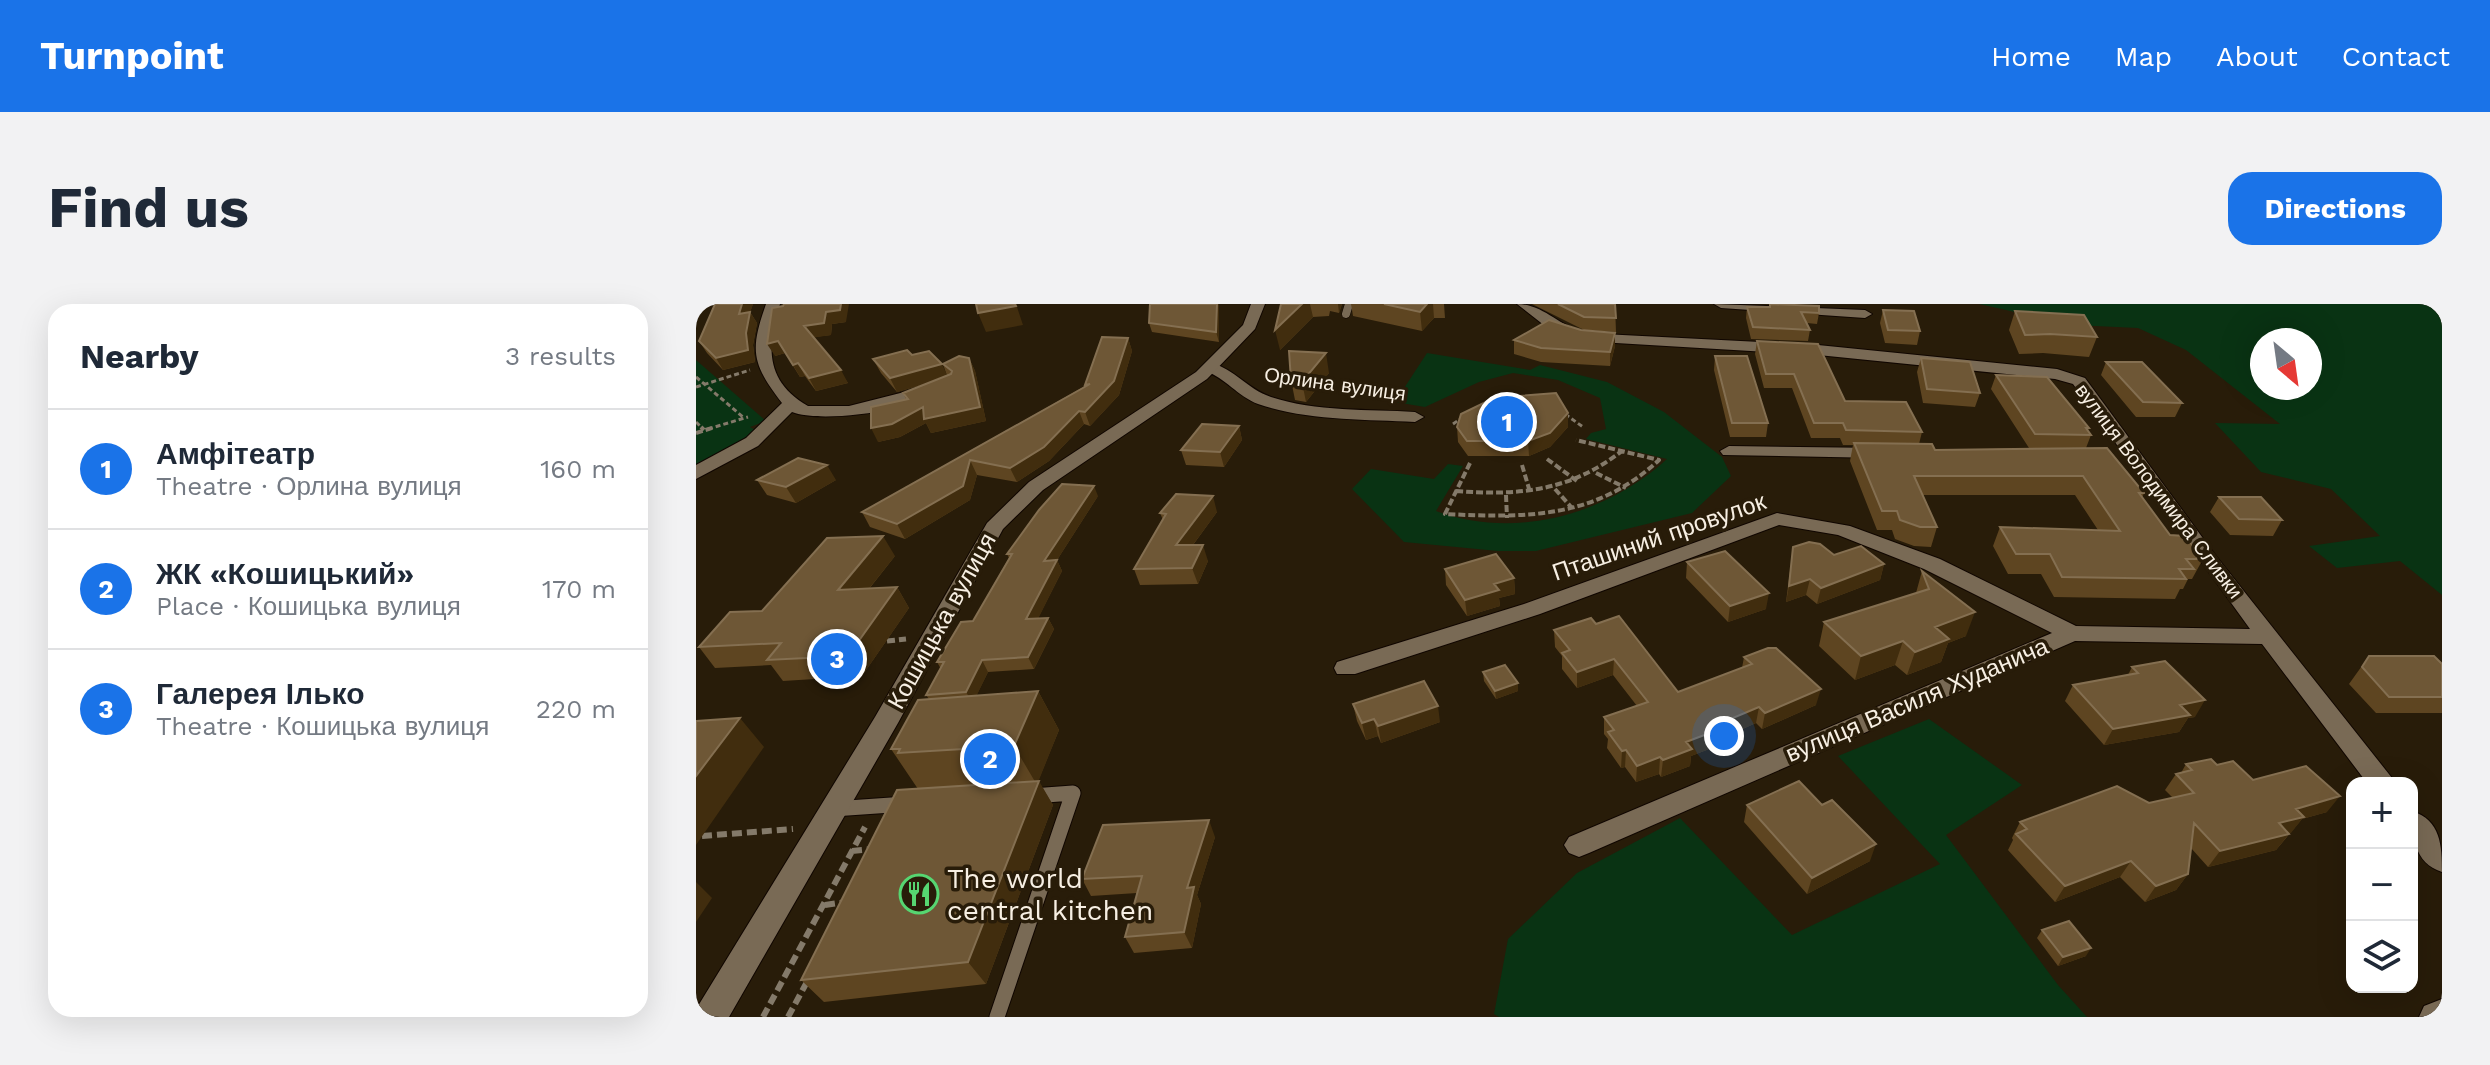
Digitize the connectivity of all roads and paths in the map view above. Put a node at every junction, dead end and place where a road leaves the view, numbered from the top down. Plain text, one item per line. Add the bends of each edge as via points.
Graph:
1 (773, 304) edge
2 (1258, 304) edge
3 (1349, 304) edge
4 (1524, 304) edge
5 (1721, 304) edge
6 (1763, 306) edge
7 (1346, 314) dead end
8 (1865, 314) dead end
9 (762, 366) junction
10 (1211, 368) junction
11 (696, 377) edge
12 (704, 384) junction
13 (947, 385) edge
14 (696, 387) edge
15 (791, 403) junction
16 (1557, 411) edge
17 (1469, 413) edge
18 (1415, 417) dead end
19 (743, 418) junction
20 (696, 422) edge
21 (1453, 424) dead end
22 (1583, 427) dead end
23 (704, 430) junction
24 (696, 433) edge
25 (1576, 440) dead end
26 (1622, 451) junction
27 (1729, 451) dead end
28 (1901, 453) edge
29 (2105, 458) edge
30 (1547, 459) dead end
31 (2136, 459) junction
32 (1470, 463) dead end
33 (1522, 465) dead end
34 (696, 473) edge
35 (1596, 473) junction
36 (1577, 481) junction
37 (1626, 488) junction
38 (1555, 489) junction
39 (1456, 491) junction
40 (1530, 492) junction
41 (1506, 495) junction
42 (1572, 509) junction
43 (1507, 518) junction
44 (2072, 633) junction
45 (2271, 637) junction
46 (906, 639) dead end
47 (887, 641) dead end
48 (1346, 668) dead end
49 (2377, 777) edge
50 (1012, 797) edge
51 (922, 803) edge
52 (828, 818) junction
53 (2418, 830) edge
54 (702, 836) dead end
55 (1579, 845) dead end
56 (852, 851) junction
57 (2442, 860) edge
58 (871, 862) edge
59 (856, 889) edge
60 (849, 902) junction
61 (824, 905) junction
62 (842, 916) edge
63 (813, 971) edge
64 (710, 1017) edge
65 (763, 1017) edge
66 (788, 1017) edge
67 (997, 1017) edge

1 - 9 street via 759,348
2 - 10 street, Кошицька вулиця via 1252,325
3 - 7 lane
4 - 31 street, вулиця Володимира Сливки via 1559,330 1582,337 1818,350 2071,377
5 - 6 street
6 - 8 street
9 - 12 path
9 - 15 street
10 - 18 street, Орлина вулиця via 1228,372 1247,394 1271,400
10 - 52 street, Кошицька вулиця via 1043,481 994,527
11 - 12 path
12 - 14 path
12 - 19 path
13 - 15 street via 893,402 828,412 809,412
15 - 19 path
15 - 34 street via 752,442
16 - 22 path
17 - 21 path
19 - 23 path
20 - 23 path
23 - 24 path
25 - 26 path
26 - 35 path
26 - 37 path via 1659,460
27 - 28 street
29 - 31 street
30 - 36 path
31 - 45 street, вулиця Володимира Сливки
32 - 39 path
33 - 40 path
35 - 36 path
35 - 37 path
36 - 38 path
37 - 42 path
38 - 40 path
38 - 42 path
39 - 41 path
39 - 43 path via 1445,514
40 - 41 path
41 - 43 path
42 - 43 path
44 - 45 street, вулиця Василя Худанича
44 - 48 street, Пташиний провулок via 1917,558 1843,530 1777,519 1532,609
44 - 55 street, вулиця Василя Худанича
45 - 49 street, вулиця Володимира Сливки
46 - 47 path
50 - 67 lane via 1073,793
51 - 52 lane
52 - 54 path
52 - 56 path via 867,823
52 - 64 street, Кошицька вулиця
53 - 57 street
56 - 58 path via 878,849
56 - 61 path
59 - 60 path
60 - 61 path
60 - 62 path
61 - 65 path
63 - 66 path

